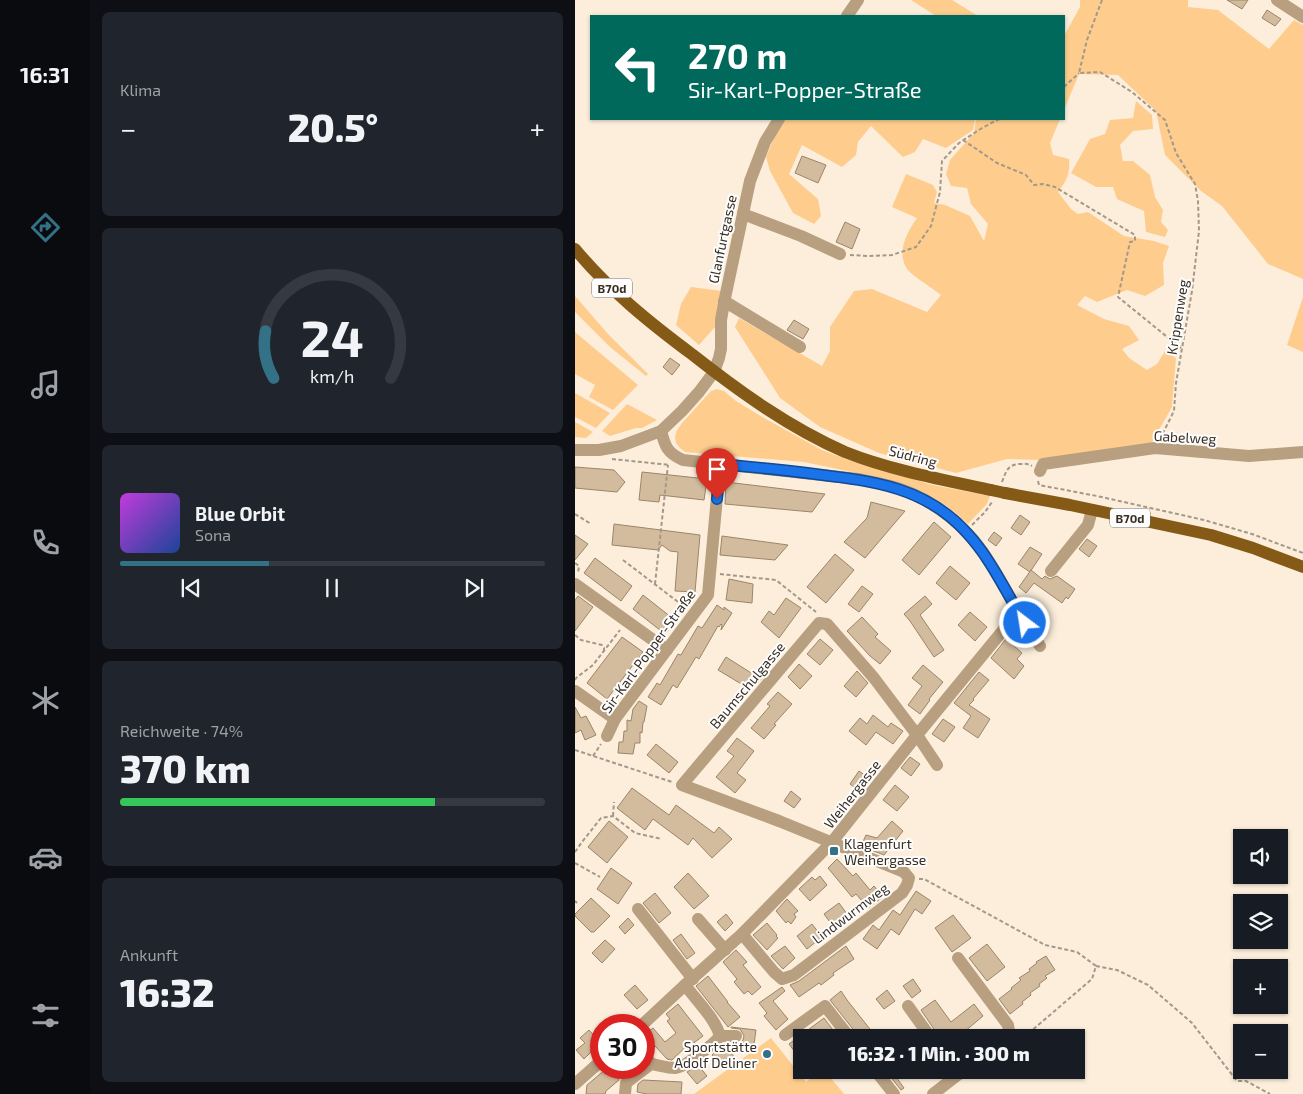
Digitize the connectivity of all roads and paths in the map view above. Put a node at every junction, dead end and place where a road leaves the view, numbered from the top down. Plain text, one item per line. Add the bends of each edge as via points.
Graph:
1 (859, 0) edge
2 (1103, 0) edge
3 (1277, 0) edge
4 (848, 15) edge
5 (1303, 17) edge
6 (1079, 73) junction
7 (1065, 86) edge
8 (778, 120) edge
9 (997, 120) edge
10 (963, 140) junction
11 (743, 214) junction
12 (575, 249) edge
13 (840, 254) joint
14 (724, 301) junction
15 (800, 347) dead end
16 (1182, 349) junction
17 (714, 372) junction
18 (661, 431) junction
19 (1155, 448) junction
20 (575, 450) edge
21 (1303, 452) edge
22 (610, 459) dead end
23 (720, 464) junction
24 (667, 465) junction
25 (676, 466) dead end
26 (1039, 470) joint
27 (1092, 510) junction
28 (575, 514) edge
29 (591, 524) dead end
30 (1303, 553) edge
31 (623, 560) dead end
32 (575, 563) edge
33 (1303, 567) edge
34 (1051, 570) dead end
35 (710, 572) junction
36 (575, 579) edge
37 (575, 584) edge
38 (655, 584) junction
39 (1018, 612) junction
40 (694, 614) junction
41 (627, 621) junction
42 (819, 623) junction
43 (575, 635) edge
44 (1039, 646) dead end
45 (667, 650) junction
46 (604, 652) junction
47 (575, 680) edge
48 (575, 691) edge
49 (615, 720) junction
50 (917, 735) junction
51 (607, 736) joint
52 (575, 750) edge
53 (593, 756) junction
54 (937, 765) dead end
55 (682, 785) junction
56 (613, 802) dead end
57 (613, 816) junction
58 (663, 839) dead end
59 (832, 842) junction
60 (575, 852) edge
61 (575, 863) edge
62 (600, 877) dead end
63 (909, 878) junction
64 (638, 909) dead end
65 (698, 919) dead end
66 (742, 934) junction
67 (725, 950) junction
68 (958, 958) dead end
69 (1096, 966) junction
70 (689, 982) junction
71 (908, 1006) dead end
72 (655, 1014) edge
73 (793, 1029) edge
74 (793, 1029) edge
75 (842, 1029) edge
76 (925, 1029) edge
77 (1008, 1029) edge
78 (1034, 1029) edge
79 (785, 1035) dead end
80 (720, 1036) junction
81 (735, 1036) dead end
82 (655, 1065) edge
83 (590, 1071) edge
84 (631, 1079) edge
85 (882, 1079) edge
86 (950, 1079) edge
87 (575, 1084) edge
88 (625, 1094) edge
89 (894, 1094) edge
90 (933, 1094) edge
91 (1270, 1094) edge

1 - 4 street
2 - 6 path via 1087,40
3 - 5 street
6 - 7 path
6 - 16 path, Krippenweg via 1101,72 1165,120 1176,153 1195,184 1199,231
8 - 11 street, Glanfurtgasse via 765,142 750,181
9 - 10 path
10 - 13 path via 942,161 940,192 931,226 916,247 892,255
10 - 16 path via 997,163 1026,175 1034,185 1055,187 1135,235 1135,241 1130,242 1118,297
11 - 13 street
11 - 14 street, Glanfurtgasse
12 - 17 main road, Südring / B70d via 621,297
14 - 15 street
14 - 17 street, Glanfurtgasse via 721,349
16 - 19 path, Krippenweg via 1174,411
17 - 18 street via 682,412
17 - 27 main road, Südring / B70d, bridge via 811,436 847,452 941,480
18 - 20 street via 621,446
18 - 23 street via 669,451 675,456 683,460
19 - 21 street, Gabelweg via 1249,456
19 - 26 street, Gabelweg via 1043,464
22 - 24 path
23 - 35 street, Sir-Karl-Popper-Straße
23 - 39 street via 882,484 923,499 948,515 975,542
24 - 25 path
24 - 38 path
26 - 30 path via 1039,485 1204,520
27 - 33 main road, Südring / B70d via 1211,535
27 - 34 street via 1088,525
28 - 29 path
31 - 38 path
32 - 36 path via 579,566
35 - 40 street, Sir-Karl-Popper-Straße via 708,595
35 - 42 path via 776,580 821,616
37 - 41 street
38 - 40 path
39 - 44 street
39 - 50 street, Weihergasse
40 - 45 street, Sir-Karl-Popper-Straße
41 - 45 street
41 - 46 path
42 - 50 street via 827,624 875,678
42 - 55 street, Baumschulgasse
43 - 46 path via 581,640 602,645
45 - 49 street, Sir-Karl-Popper-Straße
46 - 47 path
48 - 49 street
49 - 51 street, Sir-Karl-Popper-Straße
50 - 54 street
50 - 59 street, Weihergasse
51 - 53 path
52 - 53 path
53 - 55 path
55 - 59 street
56 - 57 path
57 - 58 path via 635,833
57 - 60 path via 601,818
59 - 63 street, Lindwurmweg via 904,872
59 - 66 street, Weihergasse
61 - 62 path
63 - 66 street, Lindwurmweg via 902,893 794,975 782,978 774,972
63 - 69 path via 924,879 1045,946 1077,952
64 - 70 street
65 - 67 street
66 - 67 street, Weihergasse
67 - 70 street, Weihergasse
68 - 77 street
69 - 78 path via 1092,979
69 - 91 path via 1117,970 1148,985 1192,1023 1237,1081 1246,1081
70 - 72 street, Weihergasse
70 - 80 street
71 - 76 street
73 - 75 street via 825,1006
74 - 79 street
80 - 81 street
80 - 82 street via 677,1068
83 - 87 street
84 - 88 street via 626,1083
85 - 89 street
86 - 90 street

